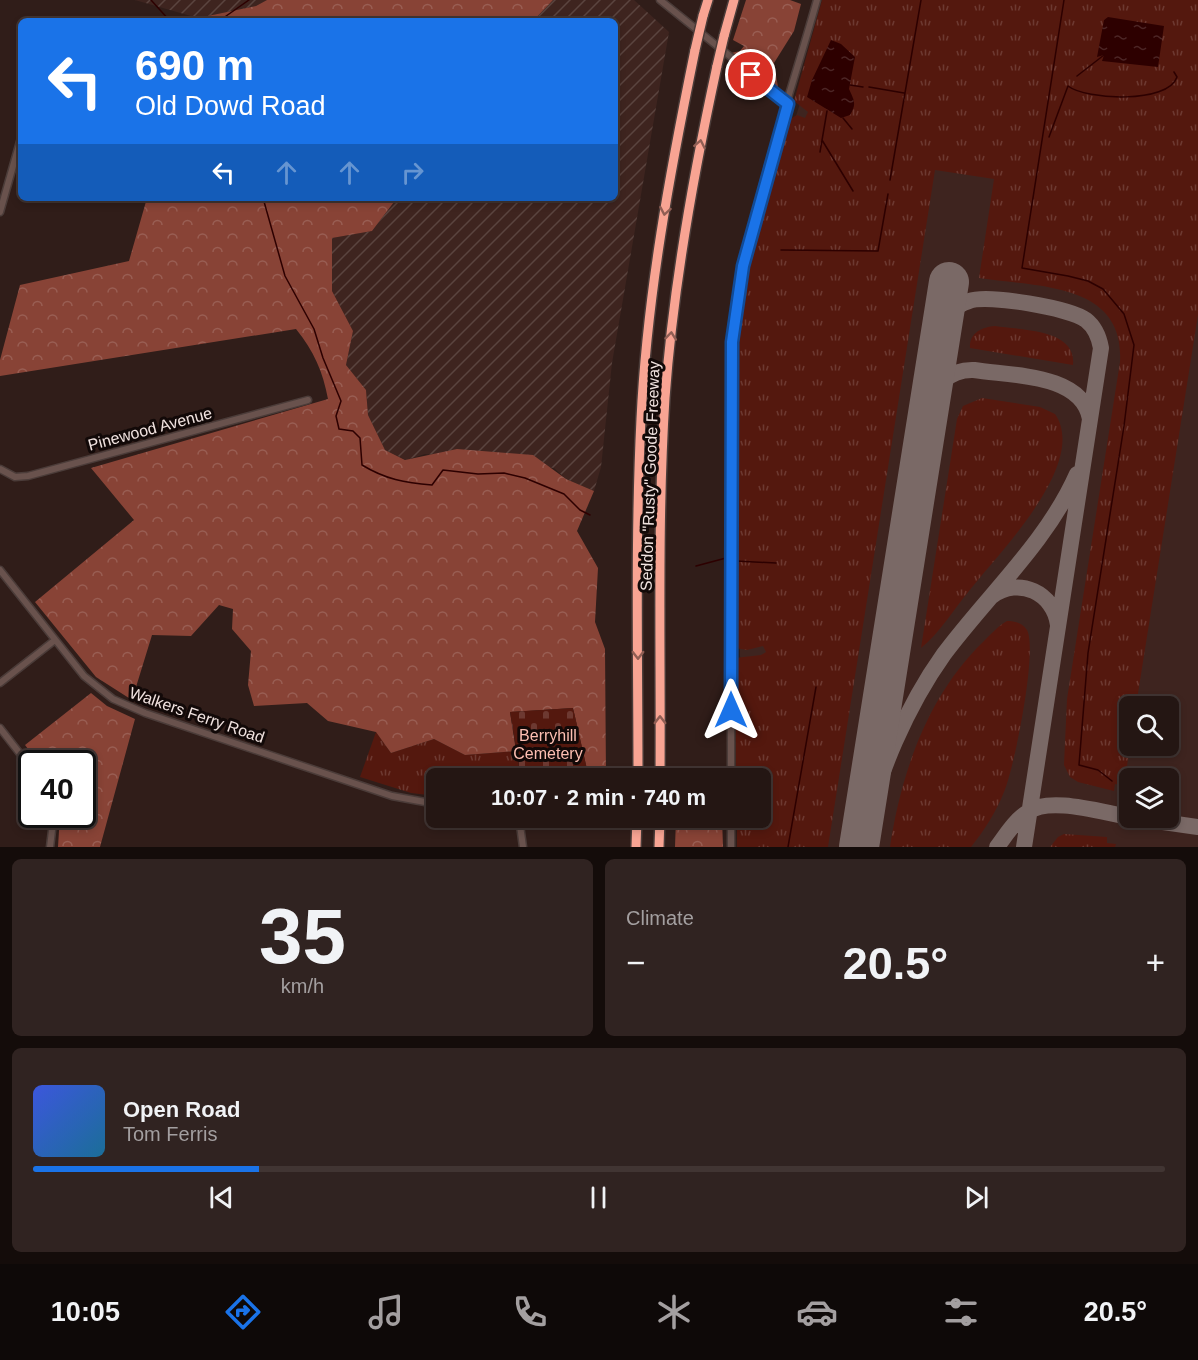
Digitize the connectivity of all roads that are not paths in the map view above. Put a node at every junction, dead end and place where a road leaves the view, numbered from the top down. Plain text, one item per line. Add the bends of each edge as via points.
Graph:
1 (660, 0) edge
2 (708, 0) edge
3 (734, 0) edge
4 (817, 0) edge
5 (788, 104) junction
6 (18, 149) edge
7 (0, 212) edge
8 (308, 400) dead end
9 (0, 469) edge
10 (0, 570) edge
11 (56, 640) junction
12 (0, 683) edge
13 (0, 728) edge
14 (18, 750) edge
15 (638, 768) edge
16 (660, 768) edge
17 (731, 768) edge
18 (426, 802) edge
19 (52, 828) edge
20 (520, 828) edge
21 (637, 828) edge
22 (660, 828) edge
23 (731, 828) edge
24 (50, 847) edge
25 (523, 847) edge
26 (636, 847) edge
27 (659, 847) edge
28 (731, 847) edge

1 - 5 street
2 -> 15 highway, Seddon "Rusty" Goode Freeway, bridge via 662,229 645,366 639,498
16 -> 3 highway, Seddon "Rusty" Goode Freeway, bridge via 660,516 665,397 684,232
4 - 5 street
5 - 17 street via 743,266 732,342
6 - 7 street
8 - 9 street, Pinewood Avenue via 28,476 15,477
10 - 11 street, Walkers Ferry Road
11 - 12 street
11 - 18 street, Walkers Ferry Road via 88,680 126,706 392,796
13 - 14 street
19 - 24 street
20 - 25 street
21 - 26 highway
22 - 27 highway
23 - 28 street

